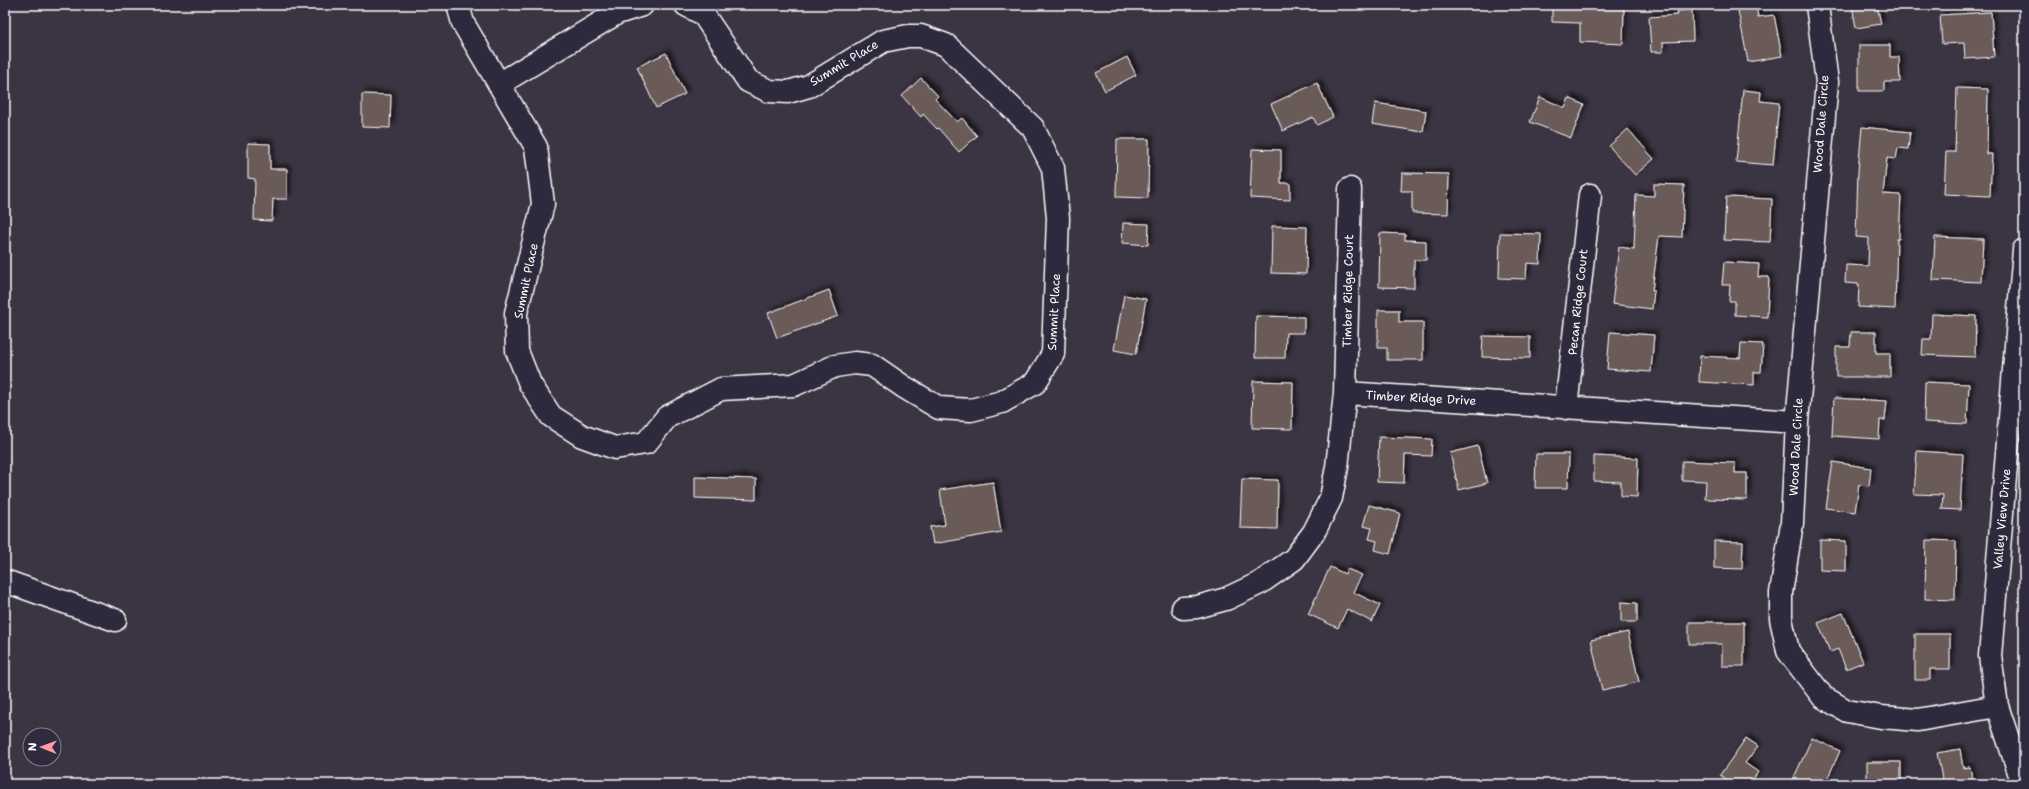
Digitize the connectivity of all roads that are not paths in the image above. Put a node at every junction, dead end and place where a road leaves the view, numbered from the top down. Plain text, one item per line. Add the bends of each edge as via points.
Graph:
1 (458, 5) edge
2 (642, 5) edge
3 (686, 5) edge
4 (1817, 5) edge
5 (498, 84) junction
6 (1350, 189) dead end
7 (1590, 195) dead end
8 (2024, 250) edge
9 (1345, 393) junction
10 (1566, 408) junction
11 (1797, 422) junction
12 (5, 580) edge
13 (1183, 608) dead end
14 (115, 620) dead end
15 (1997, 706) junction
16 (2023, 784) edge

1 - 5 street, Summit Place via 463,23
2 - 5 street via 617,13
3 - 5 street, Summit Place via 704,14 748,80 769,91 788,92 809,86 883,40 921,36 946,45 1033,128 1053,168 1058,218 1053,354 1035,383 1002,402 971,410 939,408 872,365 855,363 835,366 794,386 721,389 667,418 646,443 615,448 582,436 551,416 530,384 517,351 516,313 543,204 536,147
4 - 11 street, Wood Dale Circle via 1827,82
6 - 9 street, Timber Ridge Court
7 - 10 street, Pecan Ridge Court
8 - 15 street, Valley View Drive via 1990,656
9 - 10 street, Timber Ridge Drive
9 - 13 street via 1332,498 1314,532 1294,559 1260,583 1226,599
10 - 11 street, Timber Ridge Drive
11 - 15 street, Wood Dale Circle via 1792,523 1781,593 1781,612 1788,651 1823,697 1847,711 1918,720
12 - 14 street
15 - 16 street, Valley View Drive

